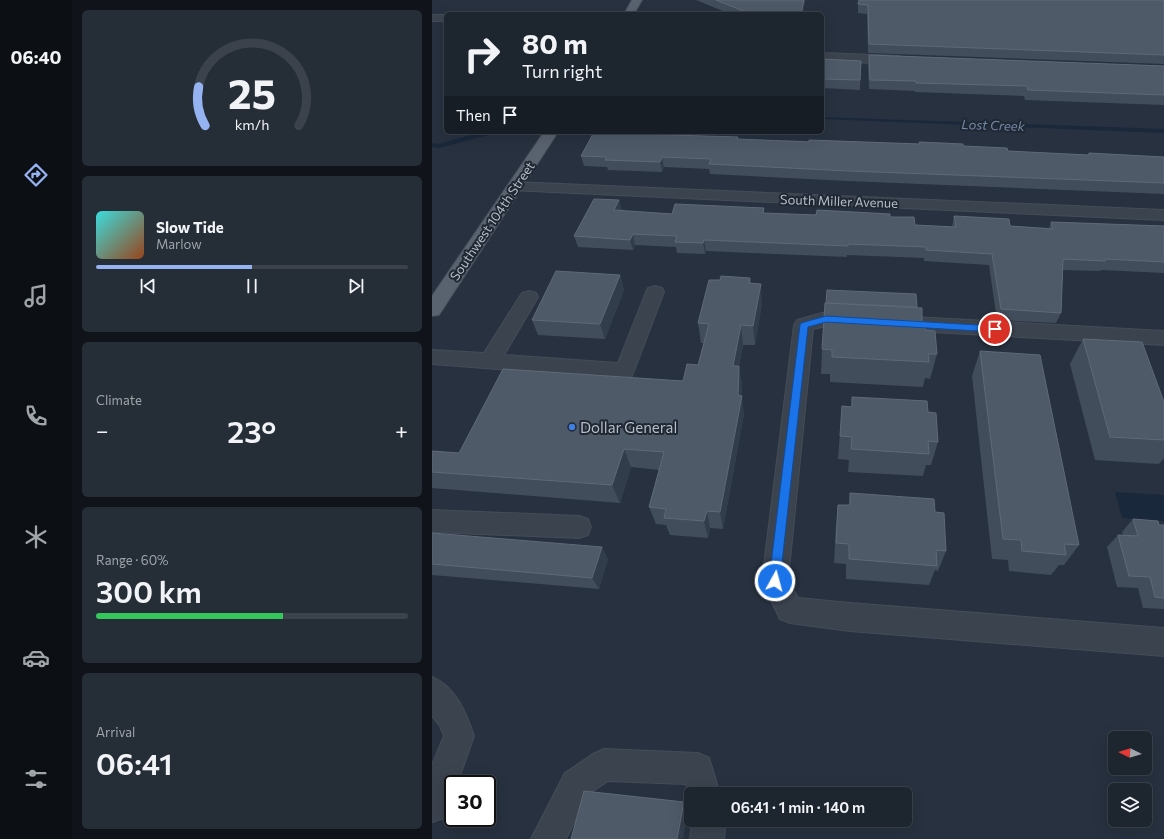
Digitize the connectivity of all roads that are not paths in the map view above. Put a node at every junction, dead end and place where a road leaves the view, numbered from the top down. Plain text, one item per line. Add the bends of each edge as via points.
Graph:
1 (637, 0) edge
2 (630, 12) edge
3 (432, 18) edge
4 (444, 18) edge
5 (824, 57) edge
6 (911, 60) edge
7 (550, 134) edge
8 (515, 187) junction
9 (1164, 215) edge
10 (655, 292) dead end
11 (529, 297) dead end
12 (432, 310) edge
13 (1164, 338) edge
14 (432, 357) edge
15 (490, 361) junction
16 (432, 521) edge
17 (579, 527) dead end
18 (1164, 642) edge
19 (432, 692) edge
20 (702, 787) edge
21 (432, 806) edge
22 (708, 827) edge
23 (548, 839) edge
24 (707, 839) edge

1 - 2 main road
3 - 4 street
5 - 6 street
7 - 8 main road, Southwest 104th Street
8 - 9 street, South Miller Avenue
8 - 12 main road, Southwest 104th Street
10 - 15 street via 626,371
11 - 15 street
13 - 18 street via 826,319 804,325 775,581 790,610
14 - 15 street
16 - 17 street
19 - 21 street via 452,717 459,736
20 - 23 street via 698,769 604,765 576,784
22 - 24 street

